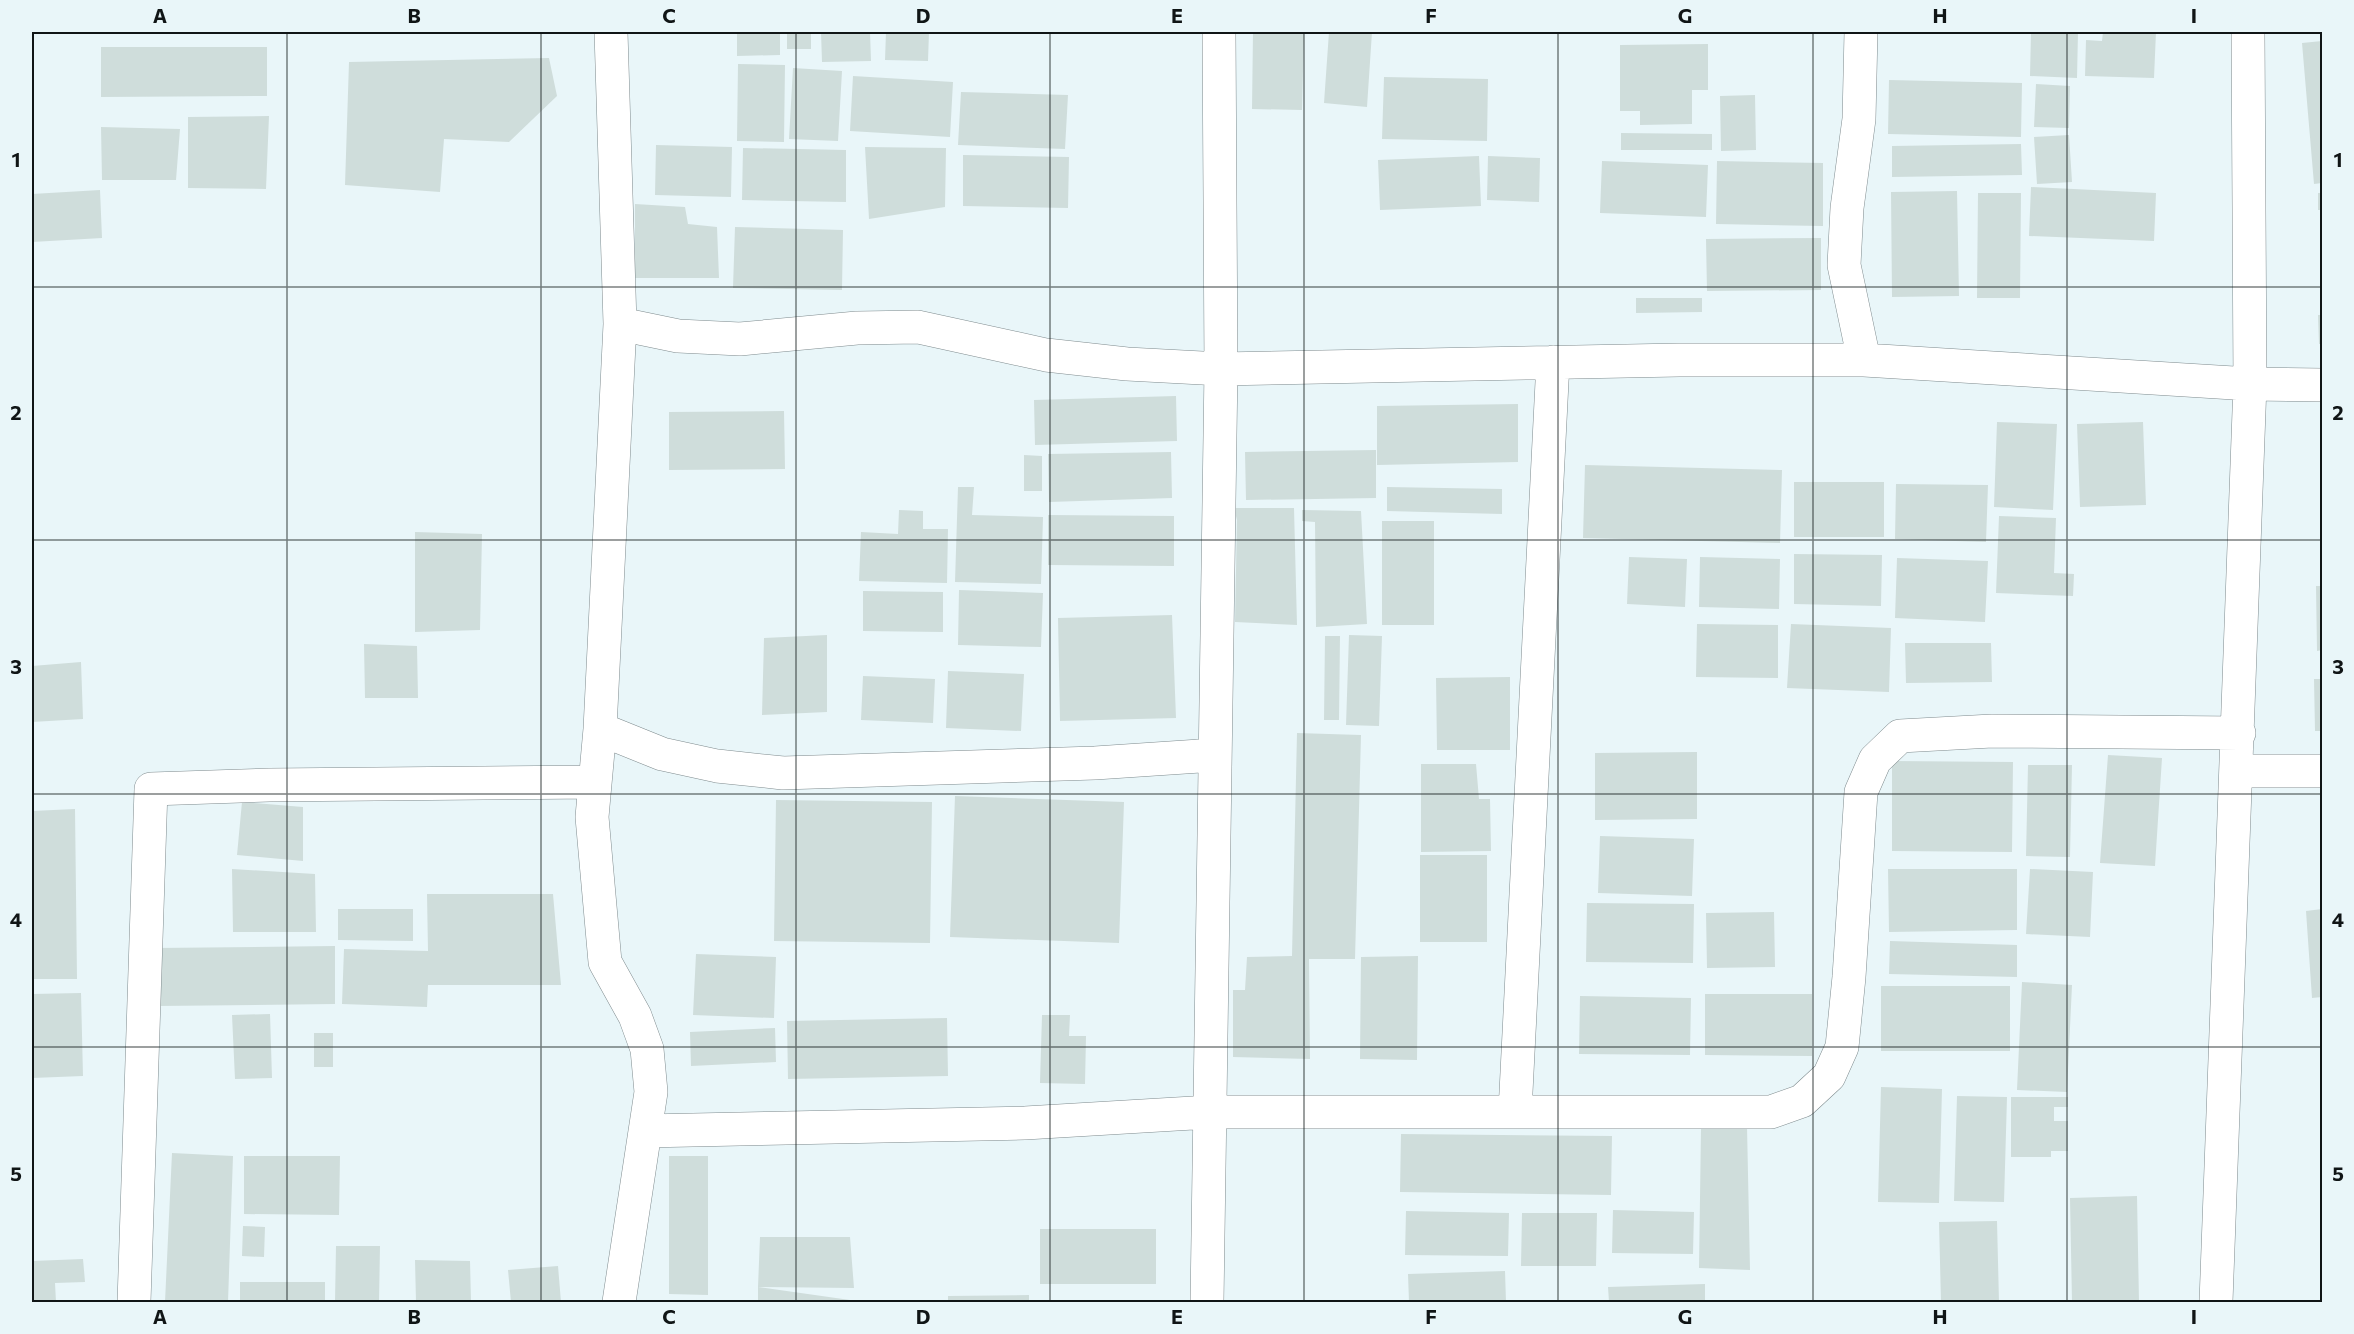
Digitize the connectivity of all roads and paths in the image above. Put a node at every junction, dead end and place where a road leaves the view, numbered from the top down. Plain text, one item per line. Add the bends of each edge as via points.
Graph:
1 (611, 32) edge
2 (1219, 32) edge
3 (1861, 32) edge
4 (2248, 32) edge
5 (620, 324) junction
6 (1864, 360) junction
7 (1553, 362) junction
8 (1221, 369) junction
9 (2250, 384) junction
10 (2322, 385) edge
11 (600, 729) junction
12 (2239, 733) junction
13 (1215, 755) junction
14 (2238, 771) junction
15 (2322, 771) edge
16 (595, 782) junction
17 (1210, 1112) junction
18 (1515, 1112) junction
19 (645, 1131) junction
20 (134, 1302) edge
21 (620, 1302) edge
22 (1207, 1302) edge
23 (2216, 1302) edge

1 - 5 street
2 - 8 street
3 - 6 street via 1859,120 1844,265
4 - 9 street
5 - 8 street via 678,336 740,339 857,328 918,327 1046,356
5 - 11 street
6 - 7 street
6 - 9 street
7 - 8 street
7 - 18 street
8 - 13 street
9 - 10 street
9 - 12 street
11 - 13 street via 662,753 717,766 783,773
11 - 16 street
12 - 14 street
12 - 18 street via 1992,731 1900,736 1875,760 1861,792 1842,1047 1830,1076 1802,1101 1772,1112
13 - 17 street
14 - 15 street
14 - 23 street
16 - 19 street via 592,817 605,962 635,1016 647,1049 651,1092
16 - 20 street via 151,789
17 - 18 street
17 - 19 street via 1025,1123
17 - 22 street
19 - 21 street

